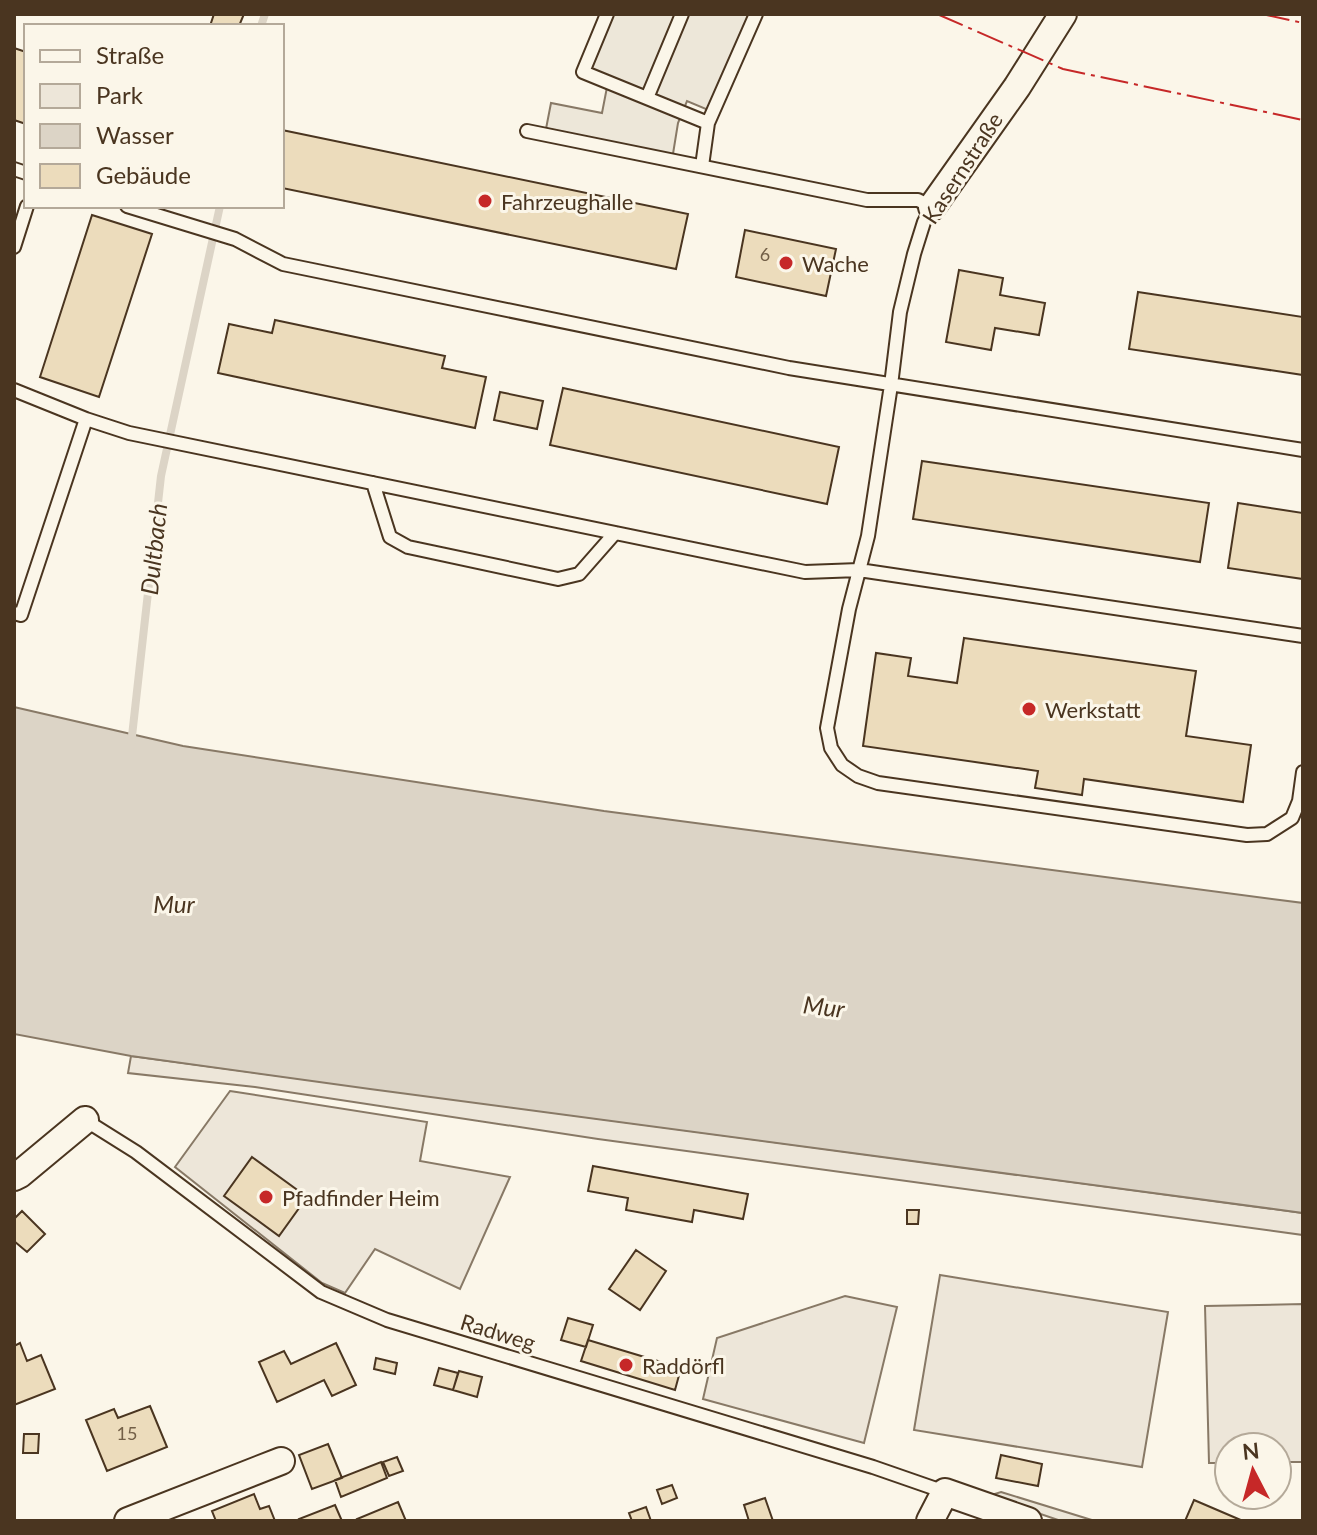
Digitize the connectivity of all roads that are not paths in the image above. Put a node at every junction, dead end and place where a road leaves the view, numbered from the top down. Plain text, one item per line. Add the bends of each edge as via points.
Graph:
1 (607, 14) edge
2 (682, 14) edge
3 (756, 14) edge
4 (1063, 14) edge
5 (647, 98) junction
6 (708, 123) junction
7 (527, 131) dead end
8 (702, 166) junction
9 (932, 207) junction
10 (26, 208) edge
11 (134, 208) edge
12 (14, 247) edge
13 (891, 385) junction
14 (14, 390) edge
15 (86, 419) junction
16 (1303, 450) edge
17 (373, 483) junction
18 (615, 533) junction
19 (859, 570) junction
20 (14, 613) edge
21 (1303, 636) edge
22 (1303, 772) edge
23 (85, 1120) joint
24 (14, 1177) edge
25 (281, 1461) dead end
26 (945, 1492) junction
27 (128, 1521) edge
28 (930, 1521) edge
29 (1028, 1521) edge

1 - 5 lane via 583,72
2 - 5 lane
3 - 6 lane
4 - 9 street, Kasernstraße
5 - 6 lane
6 - 8 lane
7 - 8 lane
8 - 9 lane via 867,200 918,200
9 - 13 lane, Kasernstraße via 914,254
10 - 12 lane
11 - 13 lane via 235,239 283,264
13 - 16 lane
13 - 19 lane, Kasernstraße
14 - 15 lane
15 - 17 lane via 129,433
15 - 20 lane via 21,615
17 - 18 lane
17 - 18 lane via 390,537 408,547 558,579 579,574
18 - 19 lane via 805,572
19 - 21 lane
19 - 22 lane, Kasernstraße via 827,728 831,748 858,776 1247,835 1267,834 1292,818
23 - 24 street
23 - 26 lane, Radweg via 136,1152 321,1292 387,1320
25 - 27 street
26 - 28 street
26 - 29 street

